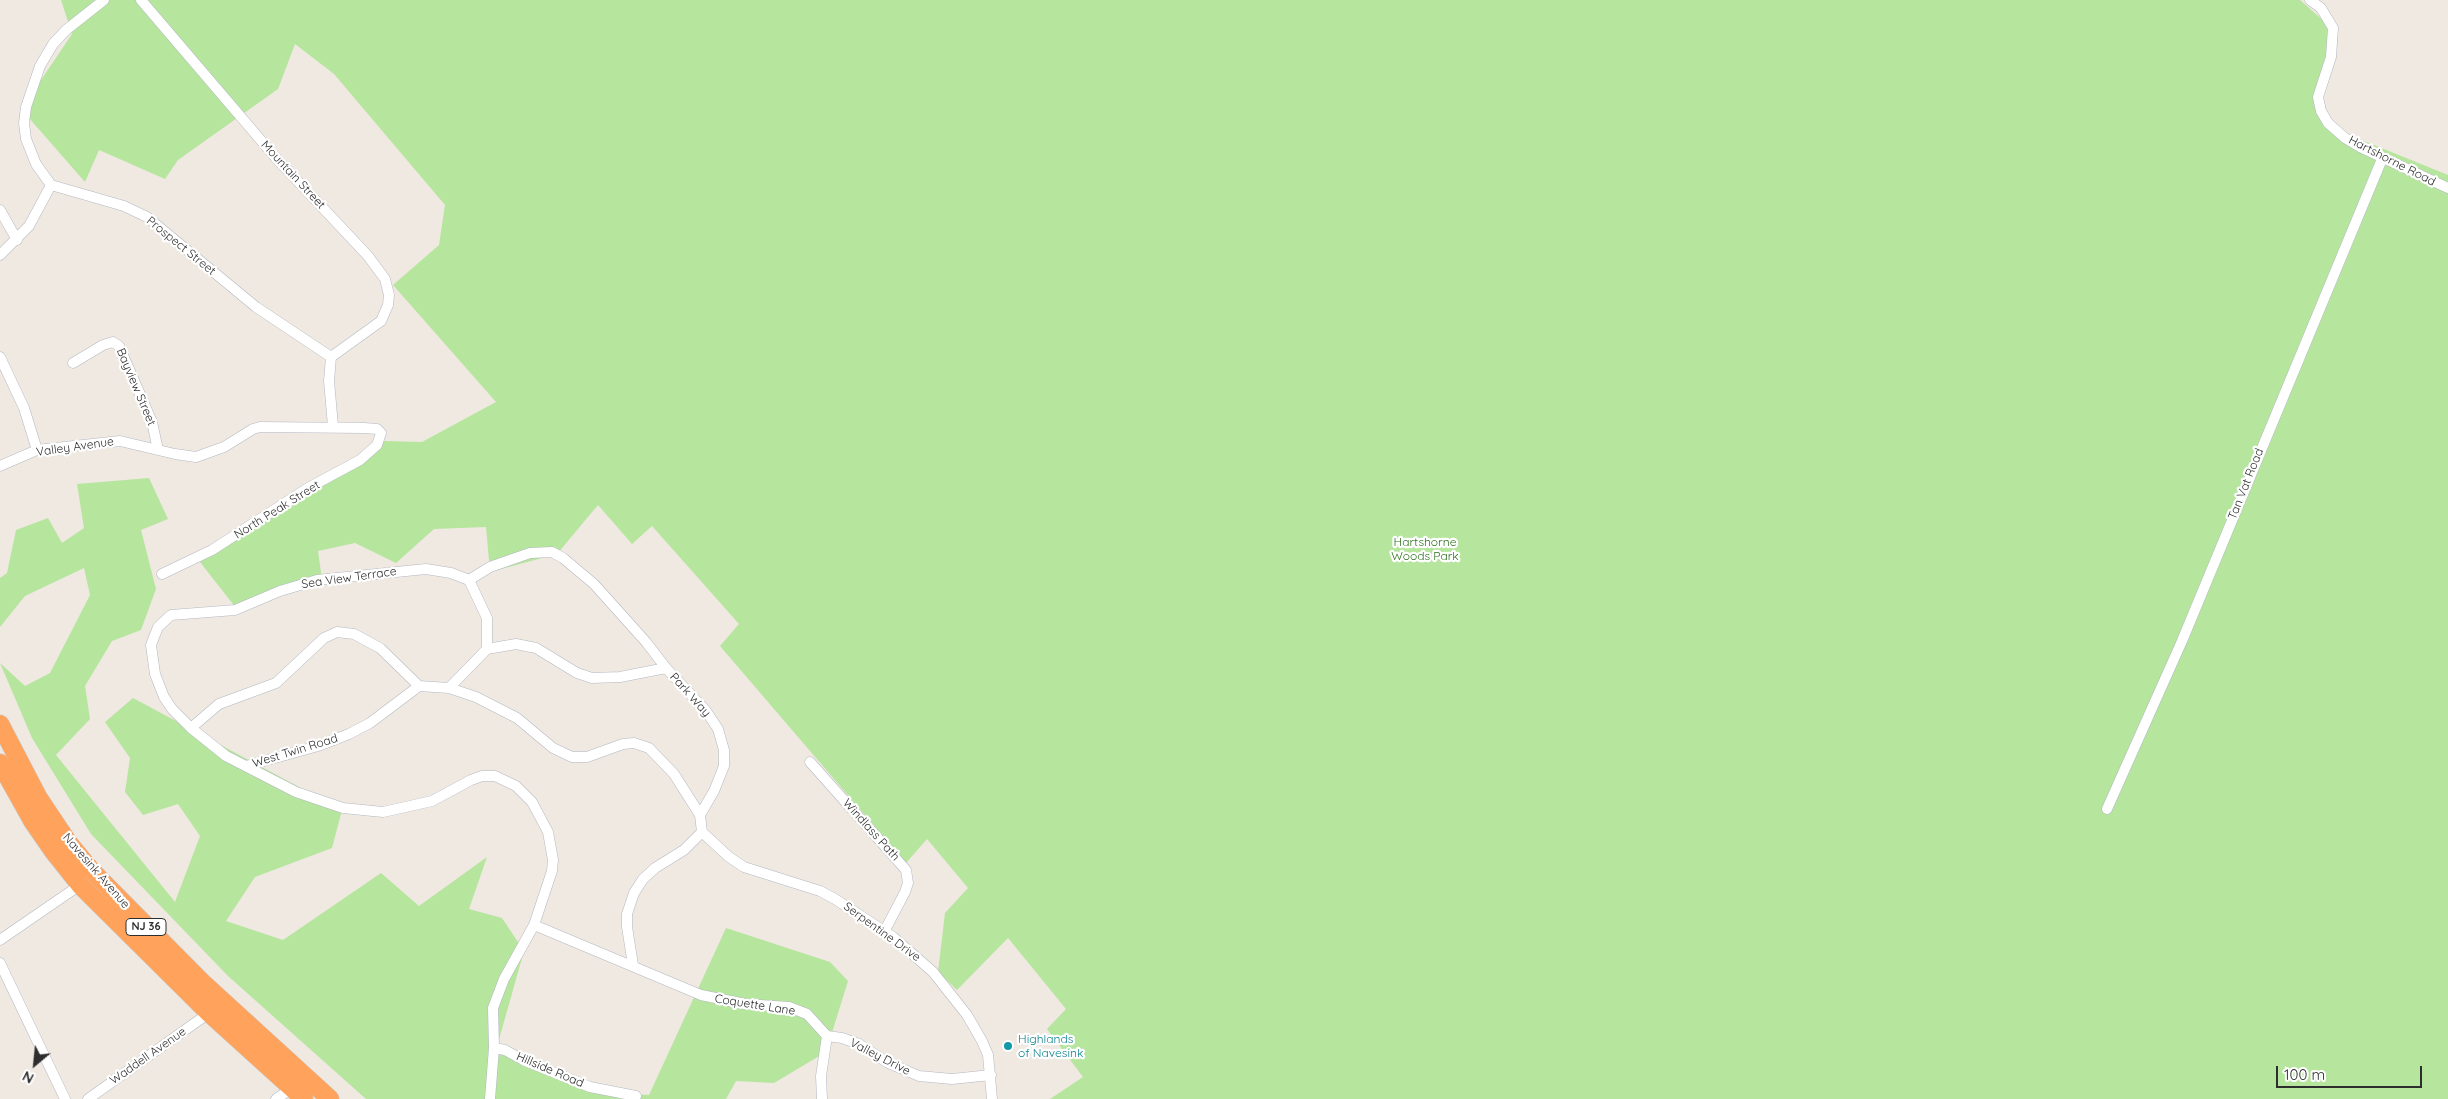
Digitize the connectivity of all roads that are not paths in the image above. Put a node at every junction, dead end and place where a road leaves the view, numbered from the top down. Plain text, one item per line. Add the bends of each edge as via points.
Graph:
1 (104, 0) edge
2 (140, 0) edge
3 (2310, 0) edge
4 (2382, 159) junction
5 (51, 185) junction
6 (2448, 188) edge
7 (0, 210) edge
8 (17, 240) junction
9 (0, 255) edge
10 (0, 356) edge
11 (331, 358) junction
12 (72, 362) dead end
13 (333, 426) junction
14 (353, 427) joint
15 (37, 450) junction
16 (158, 450) junction
17 (0, 466) edge
18 (162, 574) dead end
19 (469, 580) junction
20 (487, 649) junction
21 (666, 668) junction
22 (419, 686) junction
23 (449, 688) junction
24 (0, 724) edge
25 (191, 728) junction
26 (810, 762) dead end
27 (0, 763) edge
28 (246, 766) junction
29 (2107, 809) dead end
30 (699, 813) junction
31 (702, 832) junction
32 (80, 885) junction
33 (534, 925) junction
34 (884, 932) junction
35 (0, 940) edge
36 (0, 963) edge
37 (633, 965) junction
38 (209, 1013) junction
39 (827, 1036) junction
40 (494, 1048) junction
41 (991, 1075) junction
42 (298, 1093) edge
43 (636, 1096) dead end
44 (65, 1099) edge
45 (88, 1099) edge
46 (276, 1099) edge
47 (330, 1099) edge
48 (490, 1099) edge
49 (822, 1099) edge
50 (992, 1099) edge

1 - 5 street via 83,15 54,44 40,66 29,99 24,123 26,138 36,164
2 - 11 street, Mountain Street via 385,279 389,296 381,321
3 - 4 street, Hartshorne Road via 2325,14 2333,28 2331,57 2318,97 2321,112 2345,138
4 - 6 street, Hartshorne Road
4 - 29 street, Tan Vat Road via 2182,641
5 - 8 street via 29,226
5 - 11 street, Prospect Street via 124,206 147,217 256,307
7 - 8 street
8 - 9 street
10 - 15 street via 24,408
11 - 13 street
12 - 16 street, Bayview Street via 103,345 113,342 119,346 152,422
13 - 14 street, Valley Avenue
13 - 16 street, Valley Avenue via 253,429 224,448 196,457
14 - 18 street, North Peak Street via 377,429 381,434 372,452 338,474 308,488 225,542
15 - 16 street, Valley Avenue via 120,440
15 - 17 street, Valley Avenue
19 - 20 street via 487,618
19 - 21 street, Park Way via 513,558 552,552 572,564 594,584
19 - 25 street, Sea View Terrace via 426,568 316,580 235,610 171,615 153,635 151,648 155,674 164,697
20 - 21 street via 516,644 530,646 592,678 620,677
20 - 23 street
21 - 30 street, Park Way via 706,712 723,743 722,773
22 - 23 street
22 - 25 street via 380,648 354,634 337,632 324,638 276,683 219,704
22 - 28 street, West Twin Road via 370,724 349,734
23 - 30 street via 504,711 557,751 572,757 586,757 623,744 649,748 674,774
24 - 47 highway, Navesink Avenue / NJ 36 via 38,797 91,870 203,983
25 - 28 street via 226,756
26 - 34 street, Windlass Path via 906,870 906,892
27 - 32 highway, Navesink Avenue / NJ 36 via 33,822
28 - 33 street via 315,800 365,812 394,811 422,805 482,776 504,778 525,795 548,832 553,860 551,880
30 - 31 street
31 - 34 street, Serpentine Drive via 744,867 820,892
31 - 37 street via 689,846 642,879 634,893 627,914
32 - 35 street
32 - 38 highway, Navesink Avenue / NJ 36
33 - 37 street, Coquette Lane
33 - 40 street via 504,979 493,1008
34 - 41 street, Serpentine Drive via 922,961 944,984 982,1042
36 - 44 street
37 - 39 street, Coquette Lane via 701,995 744,1004 789,1007 813,1019
38 - 42 highway, Navesink Avenue / NJ 36
38 - 45 street, Waddell Avenue
39 - 41 street, Valley Drive via 859,1044 888,1064 919,1076 952,1079
39 - 49 street via 821,1076
40 - 43 street, Hillside Road via 590,1087
40 - 48 street
41 - 50 street, Serpentine Drive
42 - 46 street

